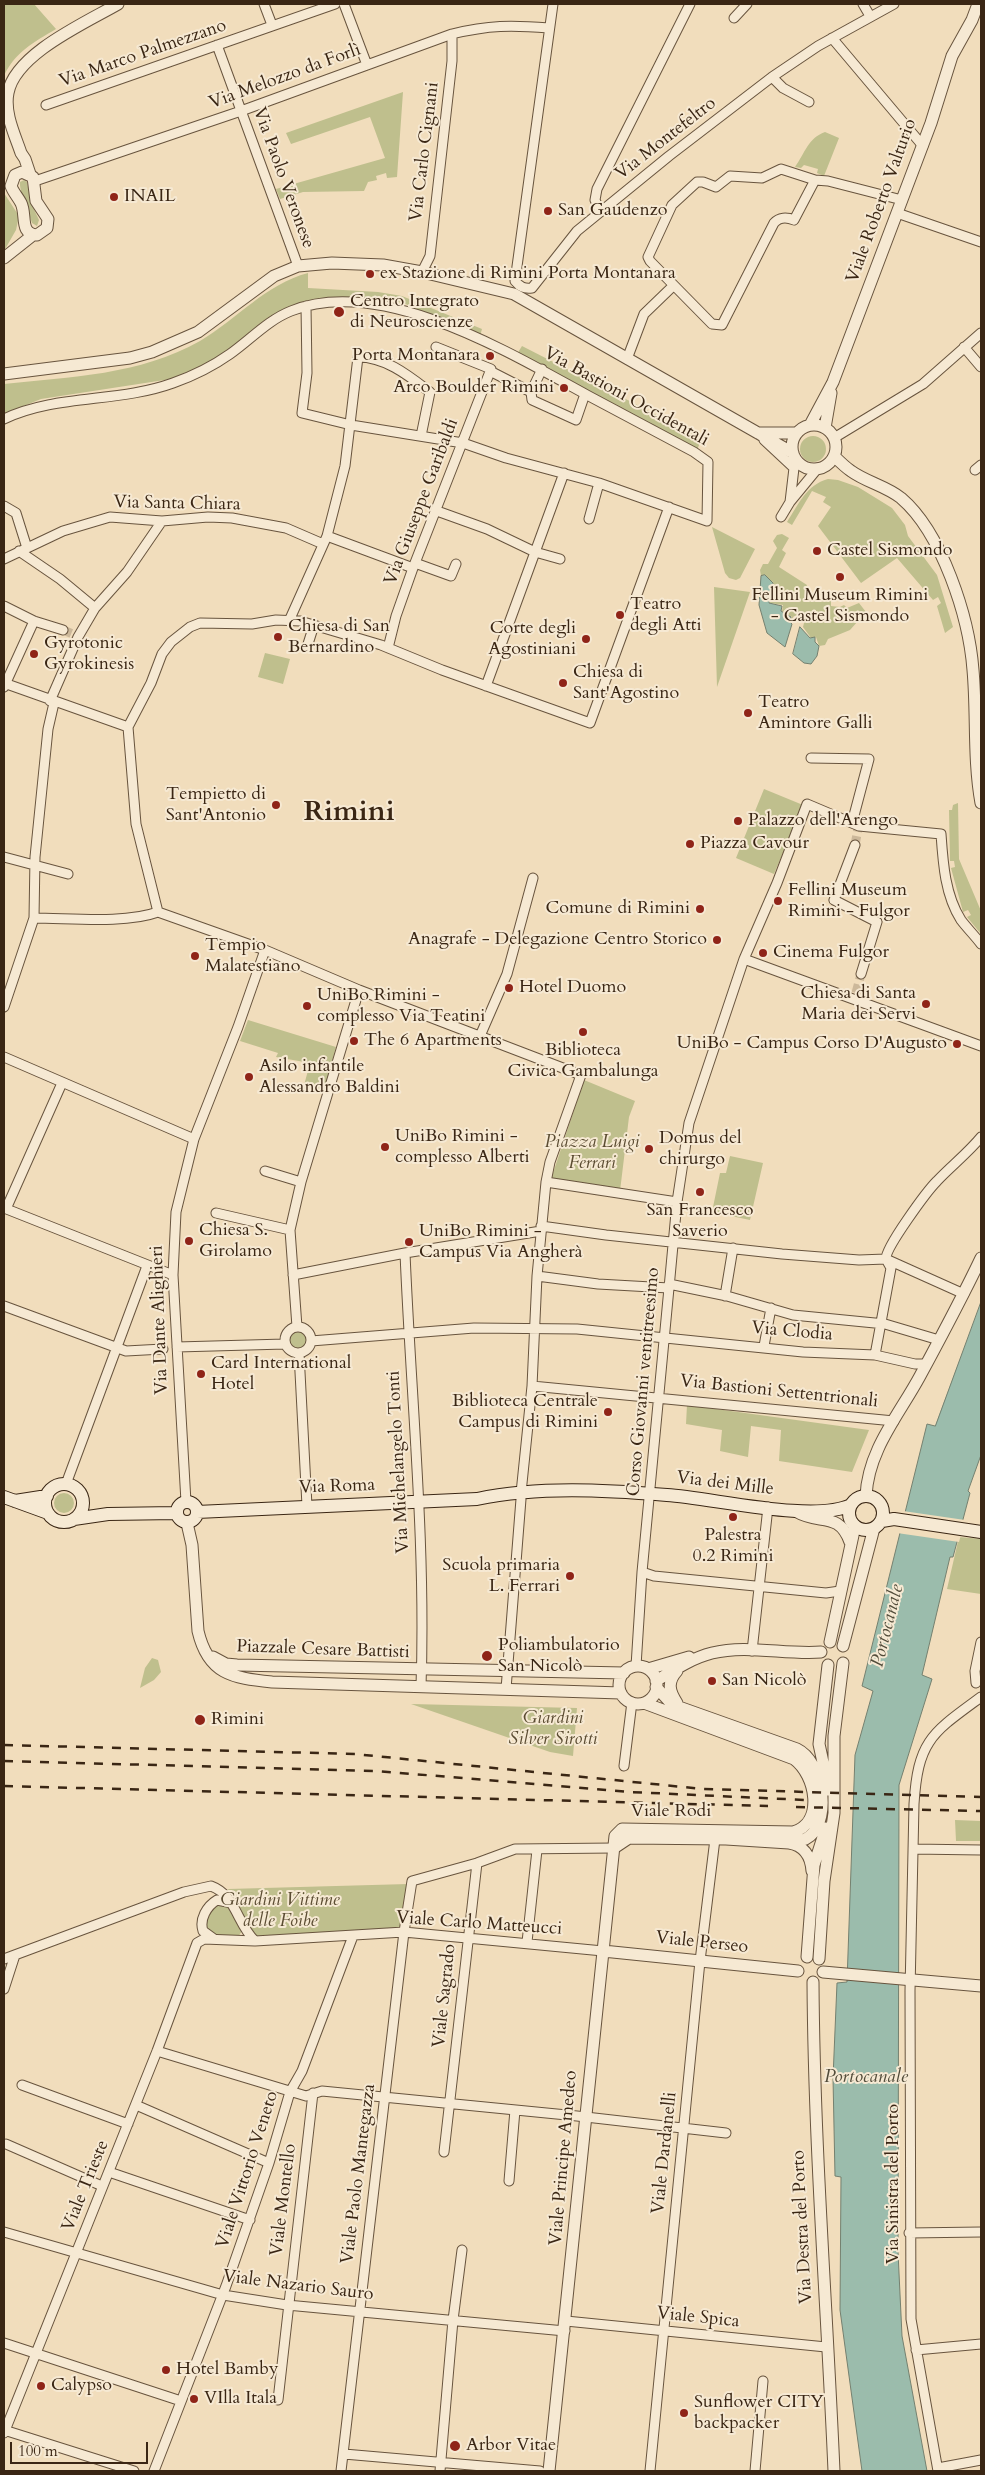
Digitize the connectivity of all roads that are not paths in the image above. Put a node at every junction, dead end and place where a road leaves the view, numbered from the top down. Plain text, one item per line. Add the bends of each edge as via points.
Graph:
1 (118, 4) edge
2 (264, 4) edge
3 (336, 4) edge
4 (344, 4) edge
5 (552, 4) edge
6 (690, 4) edge
7 (747, 4) edge
8 (863, 4) edge
9 (894, 4) edge
10 (971, 4) edge
11 (978, 4) edge
12 (870, 16) junction
13 (734, 18) dead end
14 (272, 25) junction
15 (549, 28) junction
16 (965, 32) junction
17 (452, 34) junction
18 (832, 38) junction
19 (217, 45) junction
20 (367, 65) junction
21 (772, 77) junction
22 (808, 102) dead end
23 (46, 105) dead end
24 (241, 111) junction
25 (923, 146) junction
26 (21, 153) junction
27 (18, 173) junction
28 (32, 177) junction
29 (814, 180) junction
30 (902, 200) junction
31 (600, 211) junction
32 (898, 213) junction
33 (24, 224) junction
34 (33, 234) junction
35 (981, 242) edge
36 (5, 257) edge
37 (298, 266) junction
38 (422, 272) junction
39 (673, 286) junction
40 (306, 306) junction
41 (981, 333) edge
42 (436, 347) dead end
43 (964, 347) junction
44 (627, 359) junction
45 (981, 367) edge
46 (542, 369) junction
47 (491, 370) junction
48 (4, 374) edge
49 (833, 382) junction
50 (531, 392) junction
51 (585, 394) junction
52 (4, 419) edge
53 (351, 425) junction
54 (810, 425) junction
55 (825, 428) junction
56 (756, 433) junction
57 (796, 433) junction
58 (421, 436) junction
59 (834, 438) junction
60 (463, 443) junction
61 (834, 456) junction
62 (795, 461) junction
63 (821, 467) junction
64 (852, 472) junction
65 (564, 473) junction
66 (599, 484) junction
67 (790, 502) junction
68 (4, 506) edge
69 (669, 507) junction
70 (437, 511) junction
71 (781, 517) dead end
72 (589, 519) dead end
73 (162, 521) junction
74 (325, 540) junction
75 (23, 550) junction
76 (535, 552) junction
77 (4, 559) edge
78 (560, 559) dead end
79 (456, 564) dead end
80 (414, 565) junction
81 (4, 606) edge
82 (95, 608) junction
83 (34, 621) junction
84 (289, 621) junction
85 (314, 625) junction
86 (63, 630) tunnel mouth
87 (307, 647) dead end
88 (388, 648) junction
89 (977, 669) edge
90 (4, 685) edge
91 (486, 686) junction
92 (52, 702) junction
93 (128, 727) junction
94 (811, 758) dead end
95 (979, 772) edge
96 (981, 803) edge
97 (854, 825) junction
98 (855, 844) tunnel mouth
99 (4, 857) edge
100 (35, 865) junction
101 (68, 874) dead end
102 (533, 878) dead end
103 (158, 912) junction
104 (34, 918) junction
105 (981, 944) edge
106 (265, 950) junction
107 (744, 959) junction
108 (861, 974) tunnel mouth
109 (359, 990) junction
110 (4, 1007) edge
111 (480, 1036) junction
112 (981, 1046) edge
113 (4, 1057) edge
114 (62, 1083) junction
115 (981, 1137) edge
116 (194, 1140) junction
117 (265, 1171) dead end
118 (301, 1182) junction
119 (546, 1182) junction
120 (677, 1202) junction
121 (5, 1209) edge
122 (216, 1213) dead end
123 (541, 1229) junction
124 (290, 1230) junction
125 (674, 1241) junction
126 (733, 1248) junction
127 (405, 1253) junction
128 (981, 1258) edge
129 (886, 1259) junction
130 (146, 1266) junction
131 (293, 1275) junction
132 (173, 1276) junction
133 (537, 1276) junction
134 (669, 1286) junction
135 (964, 1294) junction
136 (725, 1296) junction
137 (4, 1306) edge
138 (772, 1308) junction
139 (881, 1324) junction
140 (297, 1327) junction
141 (535, 1327) junction
142 (408, 1333) junction
143 (664, 1336) junction
144 (939, 1340) junction
145 (311, 1341) junction
146 (285, 1344) junction
147 (764, 1346) junction
148 (177, 1347) junction
149 (114, 1348) junction
150 (163, 1349) dead end
151 (299, 1353) junction
152 (875, 1354) junction
153 (921, 1367) junction
154 (532, 1386) junction
155 (659, 1398) junction
156 (894, 1421) junction
157 (66, 1484) junction
158 (650, 1494) junction
159 (47, 1496) junction
160 (521, 1496) junction
161 (866, 1496) junction
162 (8, 1499) edge
163 (83, 1499) junction
164 (186, 1502) junction
165 (420, 1502) junction
166 (852, 1505) junction
167 (307, 1506) junction
168 (768, 1507) junction
169 (796, 1511) junction
170 (197, 1512) junction
171 (48, 1513) junction
172 (176, 1513) junction
173 (108, 1514) junction
174 (74, 1519) junction
175 (883, 1519) junction
176 (187, 1523) junction
177 (853, 1524) junction
178 (981, 1532) edge
179 (850, 1542) junction
180 (642, 1572) junction
181 (760, 1587) junction
182 (840, 1591) junction
183 (200, 1642) junction
184 (830, 1642) junction
185 (981, 1642) edge
186 (843, 1646) junction
187 (752, 1651) junction
188 (821, 1652) junction
189 (701, 1656) junction
190 (843, 1663) junction
191 (828, 1665) junction
192 (681, 1666) junction
193 (642, 1667) junction
194 (422, 1670) junction
195 (507, 1671) junction
196 (624, 1674) junction
197 (656, 1684) junction
198 (421, 1687) junction
199 (506, 1689) junction
200 (621, 1692) junction
201 (981, 1697) edge
202 (632, 1702) junction
203 (644, 1703) junction
204 (679, 1706) junction
205 (820, 1735) junction
206 (800, 1750) junction
207 (624, 1766) dead end
208 (831, 1813) junction
209 (715, 1839) junction
210 (789, 1843) junction
211 (614, 1848) junction
212 (913, 1849) junction
213 (537, 1850) junction
214 (981, 1850) edge
215 (477, 1863) junction
216 (813, 1876) junction
217 (232, 1904) junction
218 (245, 1931) junction
219 (404, 1932) junction
220 (353, 1936) junction
221 (468, 1937) junction
222 (218, 1941) junction
223 (238, 1941) junction
224 (255, 1941) junction
225 (526, 1942) junction
226 (602, 1951) junction
227 (14, 1955) junction
228 (807, 1957) junction
229 (4, 1959) edge
230 (819, 1959) junction
231 (700, 1961) junction
232 (798, 1970) junction
233 (823, 1972) junction
234 (906, 1980) junction
235 (813, 1982) junction
236 (981, 1986) edge
237 (4, 1989) edge
238 (157, 2051) junction
239 (22, 2085) dead end
240 (290, 2092) junction
241 (313, 2093) junction
242 (384, 2097) junction
243 (450, 2103) junction
244 (136, 2105) junction
245 (515, 2110) junction
246 (584, 2117) junction
247 (128, 2124) junction
248 (684, 2128) junction
249 (726, 2134) dead end
250 (6, 2144) dead end
251 (444, 2152) dead end
252 (269, 2163) junction
253 (109, 2172) junction
254 (509, 2181) dead end
255 (102, 2186) junction
256 (250, 2220) junction
257 (4, 2232) edge
258 (981, 2232) edge
259 (909, 2233) junction
260 (462, 2250) dead end
261 (76, 2252) junction
262 (223, 2295) junction
263 (287, 2305) junction
264 (359, 2312) junction
265 (453, 2320) junction
266 (566, 2326) junction
267 (664, 2330) junction
268 (4, 2343) edge
269 (981, 2344) edge
270 (826, 2348) junction
271 (916, 2350) junction
272 (35, 2355) junction
273 (763, 2381) dead end
274 (278, 2400) dead end
275 (181, 2401) junction
276 (4, 2431) edge
277 (344, 2454) junction
278 (981, 2460) edge
279 (440, 2467) edge
280 (938, 2470) edge
281 (134, 2471) edge
282 (154, 2471) edge
283 (341, 2471) edge
284 (540, 2471) edge
285 (549, 2471) edge
286 (650, 2471) edge
287 (755, 2471) edge
288 (834, 2471) edge

1 - 26 street via 38,52 18,70 7,105
2 - 14 street
3 - 14 street, Via Marco Palmezzano
4 - 20 street
5 - 15 street
6 - 31 street via 597,189 595,200
7 - 13 street
8 - 12 street
9 - 12 street, Via Montefeltro
10 - 16 street, Viale Roberto Valturio
11 - 16 street, Viale Roberto Valturio
12 - 18 street, Via Montefeltro
14 - 19 street, Via Marco Palmezzano
15 - 17 street, Via Melozzo da Forlì via 507,24
15 - 31 street, Via Montefeltro via 514,281 532,288 576,231
16 - 25 street, Viale Roberto Valturio via 952,56
17 - 20 street, Via Melozzo da Forlì
17 - 38 street, Via Carlo Cignani via 452,61 430,256
18 - 21 street, Via Montefeltro
18 - 25 street
19 - 23 street, Via Marco Palmezzano
19 - 24 street, Via Paolo Veronese
20 - 24 street, Via Melozzo da Forlì
21 - 22 street via 783,88
21 - 31 street, Via Montefeltro
24 - 28 street, Via Melozzo da Forlì
24 - 37 street, Via Paolo Veronese
25 - 30 street, Viale Roberto Valturio
26 - 27 street
26 - 28 street
27 - 28 street
27 - 33 street via 12,178 11,186 22,205
28 - 34 street via 36,201 48,224 44,231
29 - 30 street
29 - 39 street via 794,220 787,218 774,223 722,325 712,324
29 - 39 street via 780,169 762,178 730,176 716,187 697,182 672,205 648,257
30 - 32 street, Viale Roberto Valturio
32 - 35 street
32 - 49 street, Viale Roberto Valturio
33 - 34 street
33 - 36 street
34 - 36 street
37 - 38 street via 360,263
37 - 48 street via 274,276 198,332 152,352 130,358
38 - 44 street via 514,294
39 - 44 street via 644,314
40 - 46 street, Via Bastioni Occidentali via 331,302 382,305 416,315
40 - 52 street, Via Bastioni Occidentali via 290,311 230,354 172,384 114,396 42,404
40 - 53 street via 307,373 302,413
41 - 43 street
42 - 47 street
43 - 45 street
43 - 59 street via 922,384
44 - 56 street
46 - 50 street
46 - 51 street, Via Bastioni Occidentali
47 - 50 street
47 - 60 street, Via Giuseppe Garibaldi
49 - 54 street, Viale Roberto Valturio
49 - 55 street, Viale Roberto Valturio
50 - 51 street via 532,400 576,420
51 - 69 street, Via Bastioni Occidentali via 708,462 707,520
53 - 58 street
53 - 58 street via 358,357 366,357 401,369 430,392
53 - 74 street via 345,466
54 - 55 street
54 - 57 street
55 - 59 street
56 - 57 street
56 - 62 street
57 - 62 street via 792,443
58 - 60 street
59 - 61 street
60 - 65 street
60 - 70 street, Via Giuseppe Garibaldi
61 - 63 street
61 - 64 street
62 - 63 street via 807,468
62 - 67 street
63 - 64 street
63 - 67 street
64 - 89 street via 901,498 930,535 947,565
65 - 66 street
65 - 76 street
66 - 69 street
66 - 72 street
67 - 71 street
68 - 75 street via 16,513
69 - 91 street via 590,723
70 - 76 street via 487,529
70 - 80 street, Via Giuseppe Garibaldi
73 - 74 street, Via Santa Chiara via 232,518 286,528
73 - 75 street, Via Santa Chiara via 110,517 64,531
73 - 82 street via 126,572
74 - 80 street, Via Santa Chiara
74 - 84 street
75 - 77 street, Via Santa Chiara
75 - 82 street
76 - 78 street
76 - 91 street
79 - 80 street, Via Santa Chiara via 451,576
80 - 88 street, Via Giuseppe Garibaldi
81 - 83 street
82 - 92 street via 76,636
83 - 86 street
83 - 90 street
84 - 85 street
84 - 93 street via 200,623 190,627 162,654
85 - 87 street
85 - 88 street
88 - 91 street
89 - 95 street
90 - 92 street
92 - 93 street
92 - 100 street
93 - 103 street via 136,824
94 - 97 street via 869,760
95 - 96 street
97 - 105 street via 941,834 949,894 961,920
97 - 107 street, Corso Giovanni ventitreesimo via 807,804
98 - 108 street via 834,900 877,922
99 - 100 street
100 - 101 street
100 - 104 street
102 - 111 street via 507,974
103 - 104 street via 102,919
103 - 106 street
104 - 110 street
106 - 109 street
106 - 116 street, Via Dante Alighieri
107 - 112 street via 855,996
107 - 120 street, Corso Giovanni ventitreesimo via 689,1123
109 - 111 street
109 - 118 street
111 - 119 street via 581,1075
113 - 114 street
114 - 116 street
114 - 121 street
115 - 129 street via 935,1183 893,1240
116 - 132 street, Via Dante Alighieri via 176,1212
117 - 118 street
118 - 124 street
119 - 120 street
119 - 123 street
120 - 125 street, Corso Giovanni ventitreesimo
121 - 130 street
122 - 124 street
123 - 125 street
123 - 127 street
123 - 133 street
124 - 131 street
125 - 126 street
125 - 134 street, Corso Giovanni ventitreesimo
126 - 129 street via 849,1259
126 - 136 street
127 - 131 street
127 - 142 street, Via Michelangelo Tonti
128 - 135 street, Via Bastioni Settentrionali
129 - 135 street
129 - 139 street via 891,1268
130 - 132 street
130 - 149 street
131 - 140 street
132 - 148 street, Via Dante Alighieri
133 - 134 street via 598,1284
133 - 141 street
134 - 136 street
134 - 143 street, Corso Giovanni ventitreesimo
135 - 144 street, Via Bastioni Settentrionali
136 - 138 street
137 - 149 street
138 - 139 street via 793,1315
138 - 147 street
139 - 144 street
139 - 152 street
140 - 145 street via 308,1333
140 - 146 street via 286,1334
141 - 142 street, Via Clodia
141 - 143 street, Via Clodia
141 - 154 street
142 - 145 street, Via Clodia
142 - 165 street, Via Michelangelo Tonti
143 - 147 street, Via Clodia
143 - 155 street, Corso Giovanni ventitreesimo
144 - 153 street, Via Bastioni Settentrionali
145 - 151 street via 306,1351
146 - 148 street
146 - 151 street via 289,1350
147 - 152 street, Via Clodia via 803,1352
148 - 164 street, Via Dante Alighieri
149 - 150 street via 126,1351
149 - 157 street
151 - 167 street
152 - 153 street, Via Clodia
153 - 156 street, Via Bastioni Settentrionali
154 - 155 street, Via Bastioni Settentrionali
154 - 160 street
155 - 156 street, Via Bastioni Settentrionali
155 - 158 street, Corso Giovanni ventitreesimo
156 - 161 street, Via Bastioni Settentrionali via 875,1453 867,1476
157 - 159 main road via 55,1487
157 - 163 main road via 77,1489
158 - 160 main road, Via Roma via 587,1492
158 - 168 main road, Via dei Mille
158 - 180 street, Corso Giovanni ventitreesimo
159 - 162 main road
159 - 171 main road
160 - 165 main road, Via Roma via 495,1501
160 - 195 street
161 - 166 main road via 859,1497
161 - 175 main road via 877,1499
162 - 171 main road
163 - 173 main road via 92,1508
163 - 174 main road via 82,1510
164 - 170 main road via 192,1503
164 - 172 main road via 180,1504
165 - 167 main road, Via Roma
165 - 194 street, Via Michelangelo Tonti
166 - 169 main road, Via dei Mille via 839,1510
166 - 177 main road via 849,1513
167 - 170 main road, Via Roma
168 - 169 main road, Via dei Mille
168 - 181 street
169 - 177 main road, Via dei Mille
169 - 179 street, Via dei Mille via 807,1517 836,1522 845,1530
170 - 176 main road
171 - 174 main road via 63,1522
172 - 173 main road
172 - 176 main road via 181,1521
173 - 174 main road
175 - 177 main road via 864,1530
175 - 178 main road
175 - 186 street
176 - 183 street via 192,1545
177 - 179 street
179 - 182 street
180 - 181 street
180 - 193 street, Corso Giovanni ventitreesimo
181 - 182 street via 826,1593
181 - 187 street
182 - 184 street
183 - 194 street, Piazzale Cesare Battisti via 215,1660 226,1664
183 - 198 street, Piazzale Cesare Battisti via 210,1662 227,1674 249,1680
184 - 186 street
184 - 188 street
185 - 201 street via 975,1671
186 - 190 street via 846,1654
187 - 188 street
187 - 189 street via 732,1650
188 - 191 street via 822,1660
189 - 192 street
189 - 193 street
190 - 191 street
190 - 208 street via 834,1736
191 - 205 street
192 - 197 street
192 - 204 street via 671,1677 669,1686
193 - 196 street
193 - 197 street
194 - 195 street, Piazzale Cesare Battisti
194 - 198 street, Piazzale Cesare Battisti
195 - 196 street, Piazzale Cesare Battisti
195 - 199 street
196 - 200 street
197 - 203 street via 654,1695
197 - 204 street via 669,1701
198 - 199 street, Piazzale Cesare Battisti
199 - 200 street, Piazzale Cesare Battisti
200 - 202 street
201 - 212 street, Via Sinistra del Porto via 933,1734 922,1754 916,1776
202 - 203 street
202 - 207 street
203 - 211 street, Viale Rodi via 794,1758 810,1776 813,1788 811,1819 805,1827 792,1832 622,1829 615,1836
204 - 206 street
205 - 206 street via 815,1743
205 - 208 street
206 - 210 street via 811,1761 819,1777 820,1812 817,1826 810,1836 800,1842
208 - 216 street
208 - 230 street
209 - 210 street, Viale Rodi
209 - 211 street, Viale Rodi via 629,1838
209 - 231 street, Viale Dardanelli
210 - 216 street via 798,1845 806,1853 812,1864
211 - 213 street
211 - 226 street, Viale Principe Amedeo
212 - 214 street
212 - 234 street, Via Sinistra del Porto
213 - 215 street via 515,1850
213 - 225 street
215 - 219 street, Viale Paolo Mantegazza via 412,1881
215 - 221 street, Viale Sagrado
216 - 228 street
217 - 218 street
217 - 222 street via 217,1900 208,1906 202,1931
217 - 227 street via 220,1889 211,1886 184,1892
218 - 223 street
218 - 224 street
219 - 220 street, Viale Carlo Matteucci
219 - 221 street, Viale Carlo Matteucci
219 - 242 street, Viale Paolo Mantegazza
220 - 224 street, Viale Carlo Matteucci
220 - 240 street, Viale Vittorio Veneto via 302,2071
221 - 225 street, Viale Carlo Matteucci
221 - 243 street, Viale Sagrado
222 - 223 street
222 - 238 street, Viale Trieste via 204,1940 193,1949
223 - 224 street, Viale Carlo Matteucci
225 - 226 street, Viale Carlo Matteucci
226 - 231 street, Viale Perseo
226 - 246 street, Viale Principe Amedeo
227 - 229 street
227 - 237 street
228 - 230 street
228 - 232 street via 801,1961
230 - 233 street via 824,1966
231 - 232 street, Viale Perseo
231 - 248 street, Viale Dardanelli
232 - 235 street via 803,1979
233 - 234 street
233 - 235 street
234 - 236 street
234 - 259 street, Via Sinistra del Porto
235 - 270 street, Via Destra del Porto via 812,2035
238 - 240 street
238 - 244 street, Viale Trieste
239 - 247 street
240 - 241 street via 306,2096
240 - 252 street, Viale Vittorio Veneto
241 - 242 street via 322,2091
241 - 263 street, Viale Montello
242 - 243 street
242 - 264 street, Viale Paolo Mantegazza
243 - 245 street
243 - 251 street, Viale Sagrado
244 - 247 street, Viale Trieste
244 - 252 street
245 - 246 street
245 - 254 street
246 - 248 street
246 - 266 street, Viale Principe Amedeo
247 - 253 street, Viale Trieste
248 - 249 street
248 - 267 street, Viale Dardanelli
250 - 255 street
252 - 256 street, Viale Vittorio Veneto
253 - 255 street, Viale Trieste
253 - 256 street
255 - 261 street, Viale Trieste
256 - 262 street, Viale Vittorio Veneto
257 - 261 street, Viale Nazario Sauro
258 - 259 street
259 - 271 street, Via Sinistra del Porto
260 - 265 street
261 - 262 street, Viale Nazario Sauro
261 - 272 street, Viale Trieste
262 - 263 street, Viale Nazario Sauro
262 - 275 street, Viale Vittorio Veneto
263 - 264 street, Viale Nazario Sauro
263 - 274 street, Viale Montello
264 - 265 street, Viale Nazario Sauro
264 - 277 street, Viale Paolo Mantegazza
265 - 266 street, Viale Nazario Sauro
265 - 279 street
266 - 267 street, Viale Spica
266 - 285 street, Viale Principe Amedeo
267 - 270 street, Viale Spica
267 - 286 street, Viale Dardanelli
268 - 272 street
269 - 271 street
270 - 288 street, Via Destra del Porto
271 - 280 street, Via Sinistra del Porto
272 - 275 street
272 - 276 street, Viale Trieste
273 - 287 street
275 - 282 street, Viale Vittorio Veneto
276 - 281 street
277 - 279 street
277 - 283 street, Viale Paolo Mantegazza
278 - 280 street
279 - 284 street

